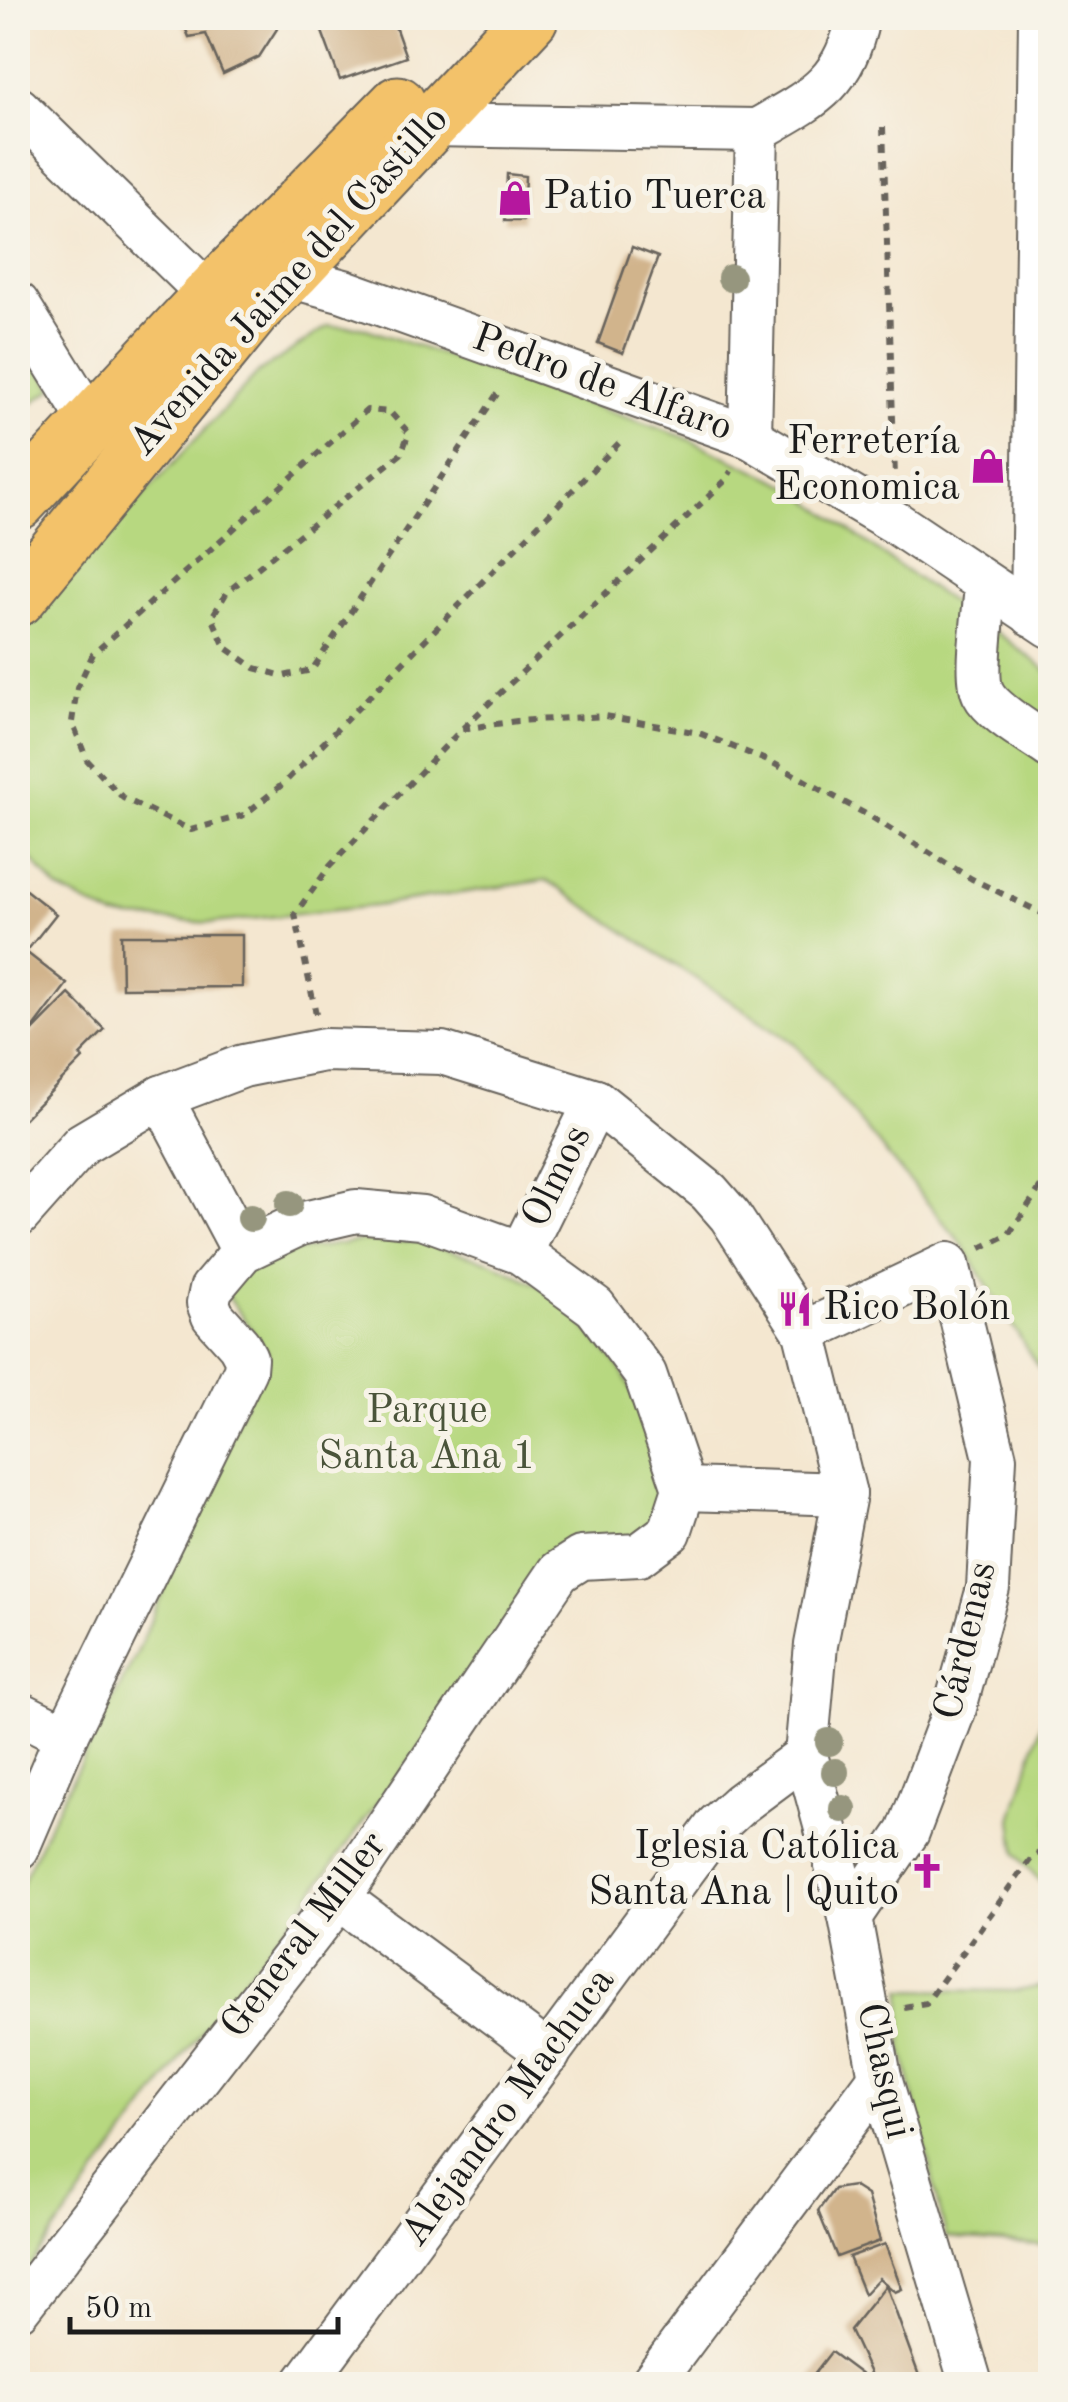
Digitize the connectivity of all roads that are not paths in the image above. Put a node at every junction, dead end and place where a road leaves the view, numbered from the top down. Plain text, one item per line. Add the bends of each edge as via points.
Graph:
1 (478, 18) edge
2 (530, 18) edge
3 (858, 18) edge
4 (1040, 18) edge
5 (18, 108) edge
6 (413, 114) junction
7 (757, 130) junction
8 (270, 265) junction
9 (18, 304) edge
10 (225, 311) junction
11 (94, 420) junction
12 (750, 437) junction
13 (18, 502) edge
14 (986, 584) junction
15 (18, 598) edge
16 (1041, 620) edge
17 (1050, 746) edge
18 (161, 1098) junction
19 (596, 1102) junction
20 (18, 1216) edge
21 (242, 1251) junction
22 (521, 1253) junction
23 (805, 1332) junction
24 (684, 1488) junction
25 (844, 1494) junction
26 (18, 1712) edge
27 (66, 1736) junction
28 (806, 1754) junction
29 (18, 1848) edge
30 (339, 1898) junction
31 (850, 1917) junction
32 (549, 2054) junction
33 (880, 2077) junction
34 (18, 2309) edge
35 (304, 2384) edge
36 (651, 2384) edge
37 (971, 2384) edge

1 - 6 main road, Avenida Jaime del Castillo
2 - 6 main road, Avenida Jaime del Castillo
3 - 7 street via 838,72 809,100
4 - 16 street
5 - 10 street
6 - 7 street
6 - 8 main road, Avenida Jaime del Castillo
7 - 12 street
8 - 10 main road, Avenida Jaime del Castillo
8 - 12 street, Pedro de Alfaro
9 - 11 street
10 - 11 main road, Avenida Jaime del Castillo
10 - 15 main road, Avenida Jaime del Castillo
11 - 13 main road, Avenida Jaime del Castillo
12 - 14 street, Pedro de Alfaro
14 - 16 street, Pedro de Alfaro
14 - 17 street via 983,693
18 - 19 street via 244,1066 324,1050 442,1053
18 - 20 street via 82,1144
18 - 21 street
19 - 22 street, Olmos
19 - 23 street via 730,1216
21 - 22 street via 300,1224 356,1211 422,1217
21 - 27 street via 211,1289 208,1303 246,1358 245,1370
22 - 24 street via 594,1307 644,1374
23 - 25 street
23 - 31 street, Cárdenas via 948,1264 995,1458 988,1588 955,1708 908,1832
24 - 25 street
24 - 30 street, General Miller via 670,1532 640,1555 581,1558 559,1572
25 - 28 street via 816,1645
26 - 27 street
27 - 29 street
28 - 31 street, Chasqui
28 - 32 street, Alejandro Machuca via 717,1825
30 - 32 street
30 - 34 street, General Miller
31 - 33 street, Chasqui
32 - 35 street, Alejandro Machuca
33 - 36 street
33 - 37 street, Chasqui

